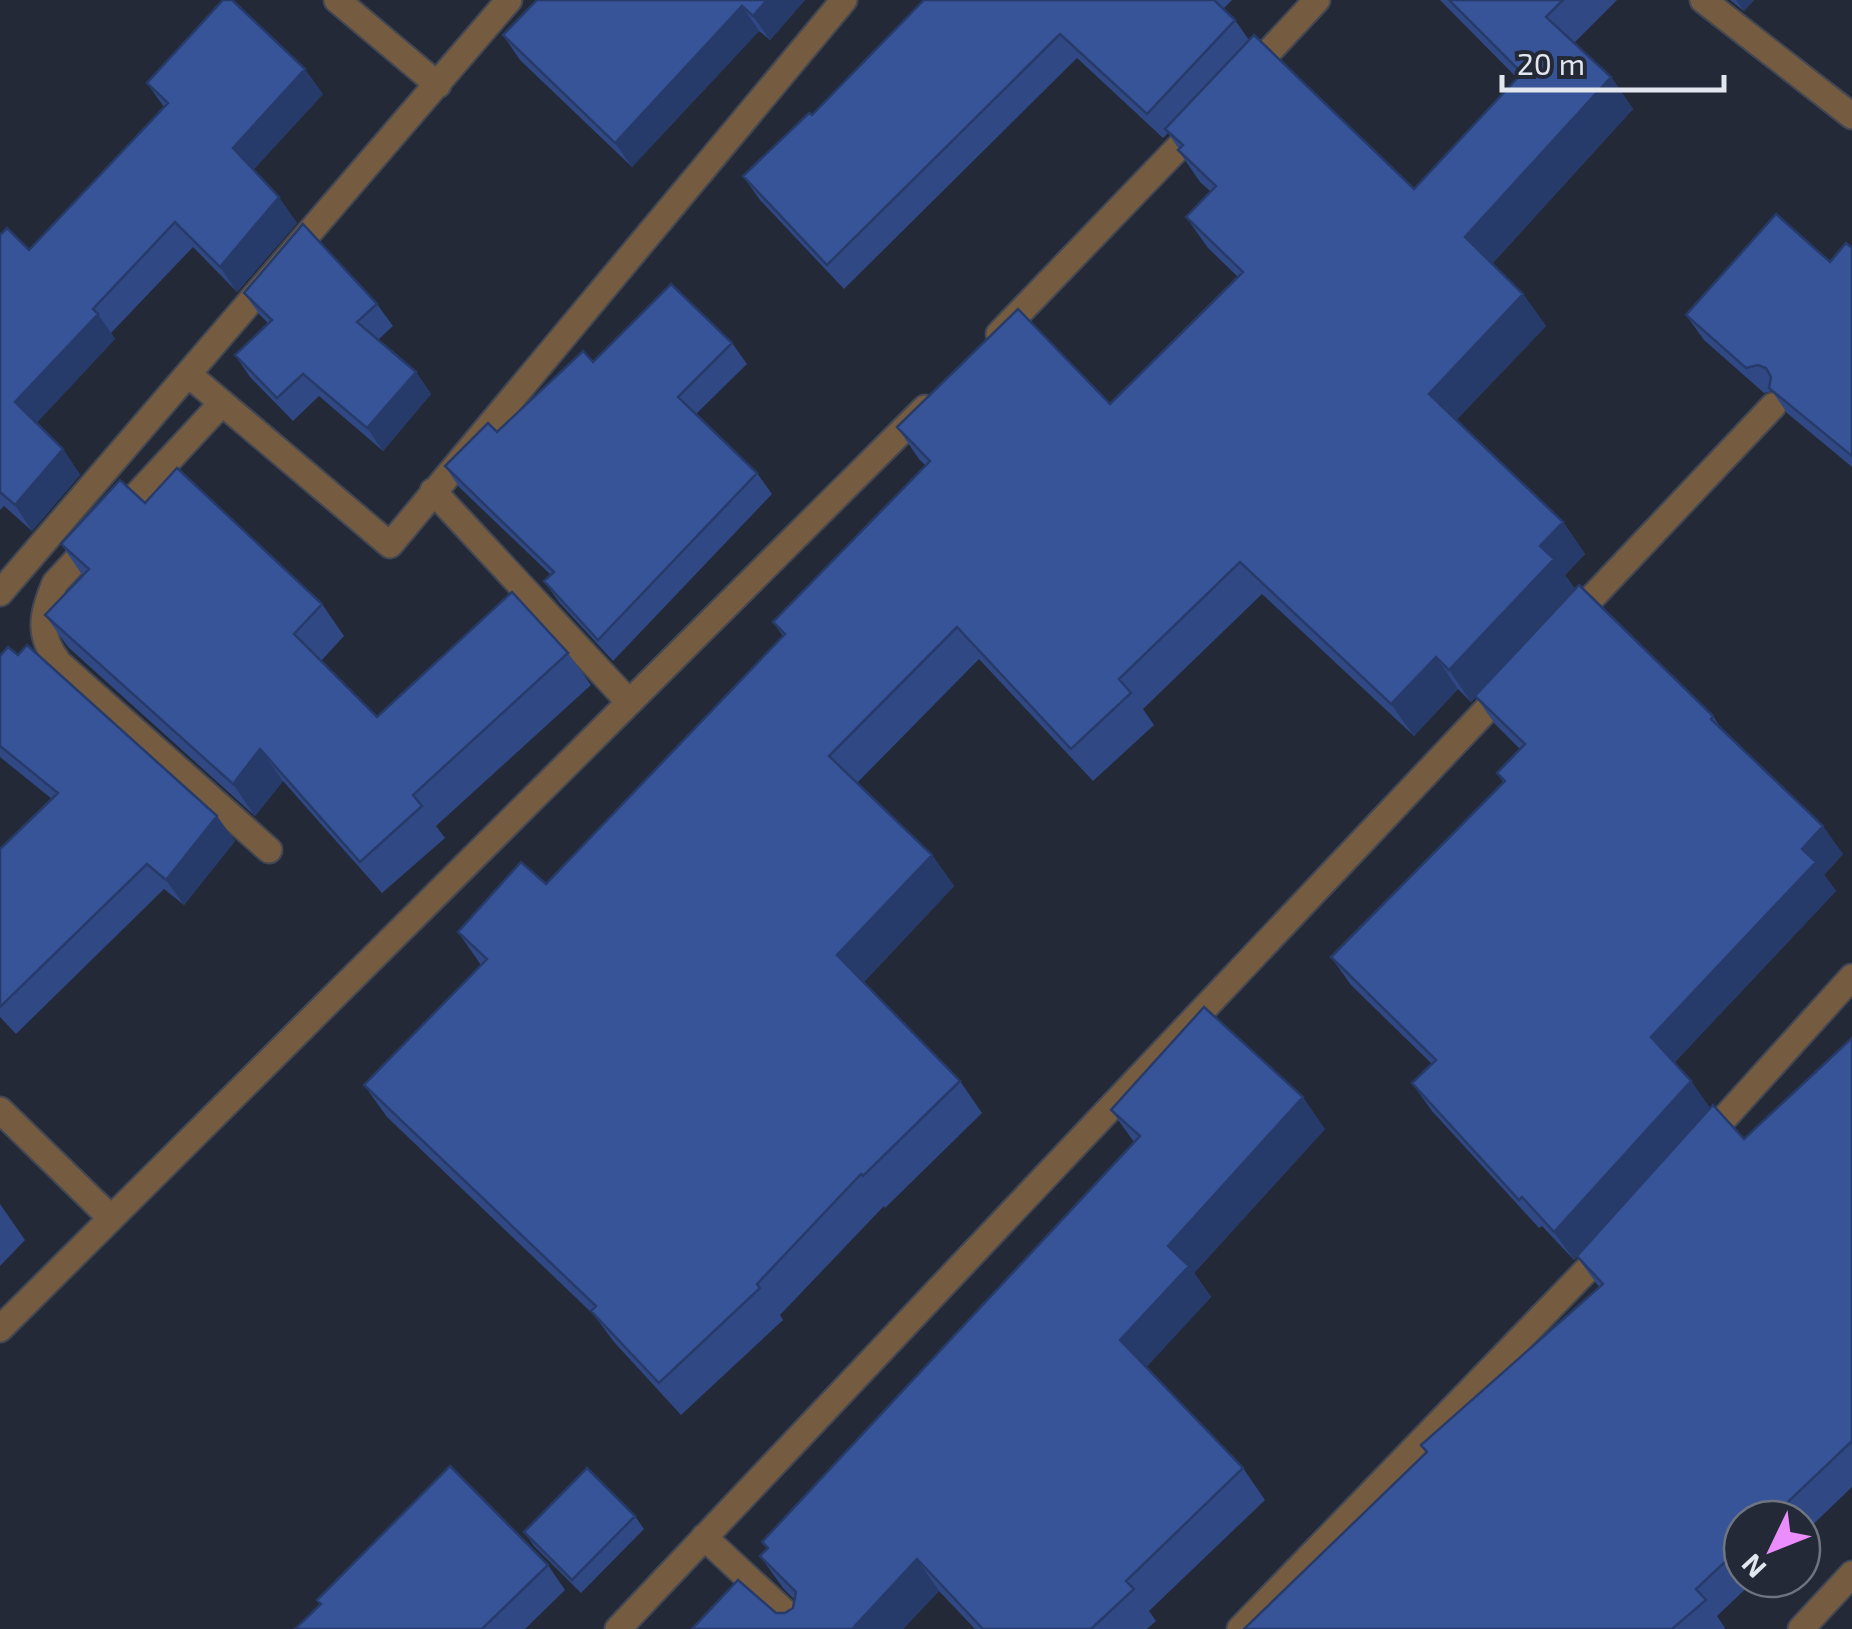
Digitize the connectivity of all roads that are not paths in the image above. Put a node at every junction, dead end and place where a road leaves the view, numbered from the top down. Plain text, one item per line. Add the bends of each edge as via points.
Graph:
1 (337, 0) edge
2 (509, 0) edge
3 (844, 0) edge
4 (1317, 0) edge
5 (1704, 0) edge
6 (438, 85) junction
7 (1852, 116) edge
8 (982, 350) edge
9 (188, 374) junction
10 (940, 393) edge
11 (222, 403) junction
12 (1772, 406) edge
13 (432, 491) junction
14 (0, 593) edge
15 (1554, 638) edge
16 (1526, 667) edge
17 (629, 702) junction
18 (269, 850) dead end
19 (1852, 977) edge
20 (0, 1110) edge
21 (1679, 1169) edge
22 (111, 1218) junction
23 (1626, 1228) edge
24 (0, 1329) edge
25 (704, 1537) junction
26 (1852, 1574) edge
27 (618, 1629) edge
28 (803, 1629) edge
29 (1240, 1629) edge
30 (1801, 1629) edge

1 - 6 street
2 - 6 street
3 - 13 street
4 - 8 street
5 - 7 street
6 - 9 street
9 - 11 street
9 - 14 street
10 - 17 street
11 - 13 street via 390,545
11 - 18 street via 55,583 42,628 59,663
12 - 15 street
13 - 17 street
16 - 25 street
17 - 22 street
19 - 21 street
20 - 22 street
22 - 24 street
23 - 29 street
25 - 27 street
25 - 28 street
26 - 30 street

